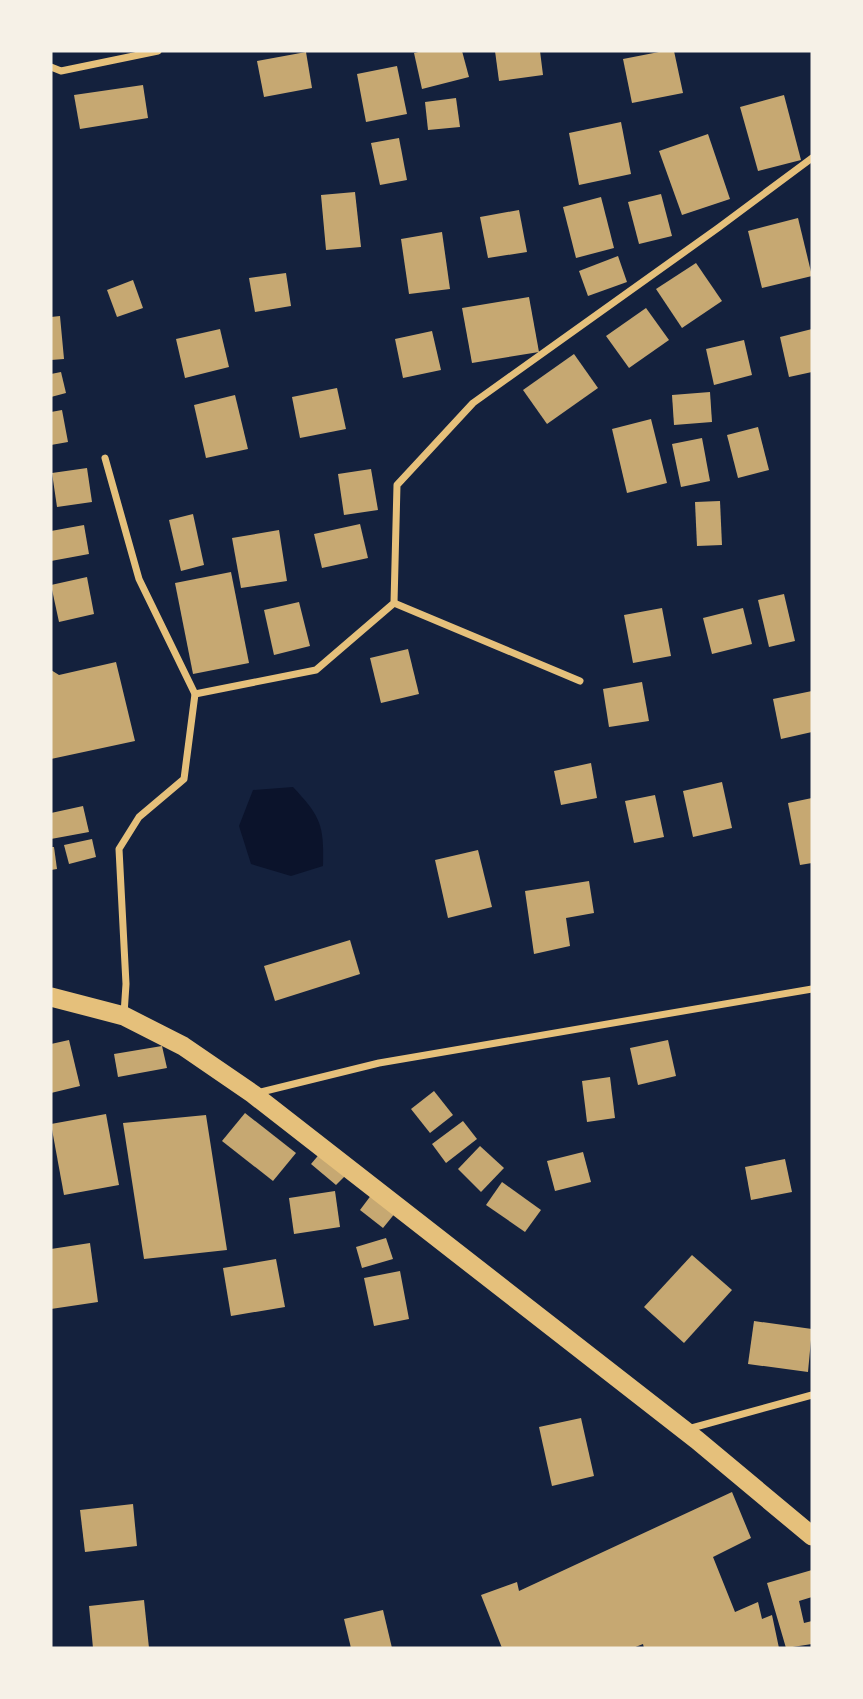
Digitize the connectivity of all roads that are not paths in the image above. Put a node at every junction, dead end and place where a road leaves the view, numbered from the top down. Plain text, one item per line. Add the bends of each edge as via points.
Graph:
1 (158, 51) edge
2 (51, 67) edge
3 (812, 158) edge
4 (105, 458) dead end
5 (394, 603) junction
6 (580, 681) dead end
7 (195, 694) junction
8 (812, 989) edge
9 (51, 997) edge
10 (124, 1016) junction
11 (253, 1094) junction
12 (812, 1395) edge
13 (684, 1430) junction
14 (812, 1536) edge

1 - 2 street via 61,71
3 - 5 street via 473,402 397,485
4 - 7 street via 139,579
5 - 6 street
5 - 7 street via 316,670
7 - 10 street via 184,779 139,817 119,849
8 - 11 street via 379,1063
9 - 10 highway
10 - 11 highway via 183,1046
11 - 13 highway
12 - 13 street
13 - 14 highway

